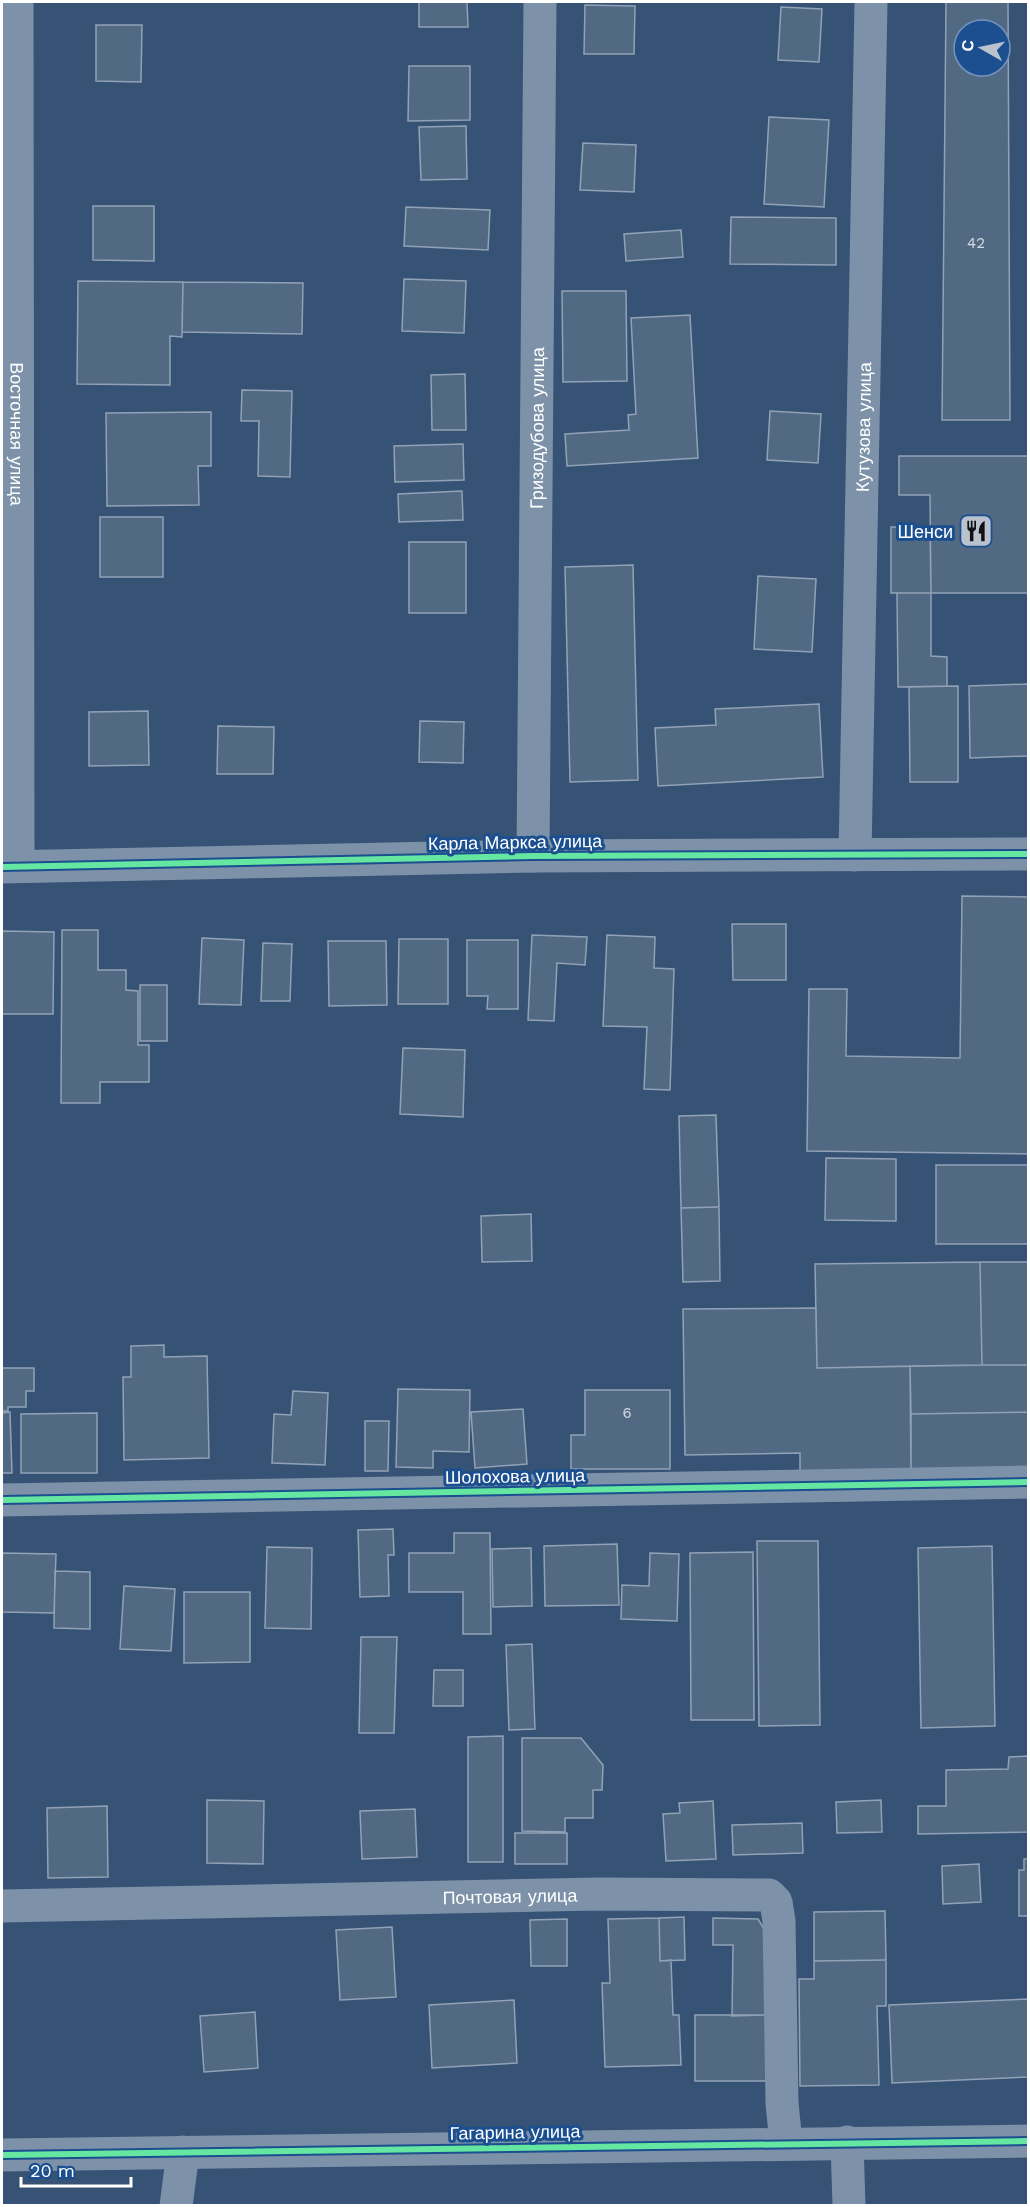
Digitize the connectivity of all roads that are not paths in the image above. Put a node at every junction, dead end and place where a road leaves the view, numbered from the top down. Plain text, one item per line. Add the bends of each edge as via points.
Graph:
1 (17, 2) edge
2 (540, 2) edge
3 (871, 2) edge
4 (1029, 854) edge
5 (855, 855) junction
6 (533, 856) junction
7 (10, 866) edge
8 (1029, 1482) edge
9 (2, 1500) edge
10 (2, 1906) edge
11 (1029, 2141) edge
12 (847, 2142) junction
13 (786, 2143) junction
14 (183, 2152) junction
15 (2, 2155) edge
16 (176, 2205) edge
17 (849, 2205) edge

1 - 7 street, Восточная улица
2 - 6 street, Гризодубова улица
3 - 5 street, Кутузова улица
4 - 5 street, Карла Маркса улица
5 - 6 street, Карла Маркса улица
6 - 7 street, Карла Маркса улица
8 - 9 street, Шолохова улица
10 - 13 street, Почтовая улица via 587,1894 769,1895 776,1902 779,1921
11 - 12 street, Гагарина улица
12 - 13 street, Гагарина улица
12 - 17 street
13 - 14 street, Гагарина улица
14 - 15 street, Гагарина улица
14 - 16 street

